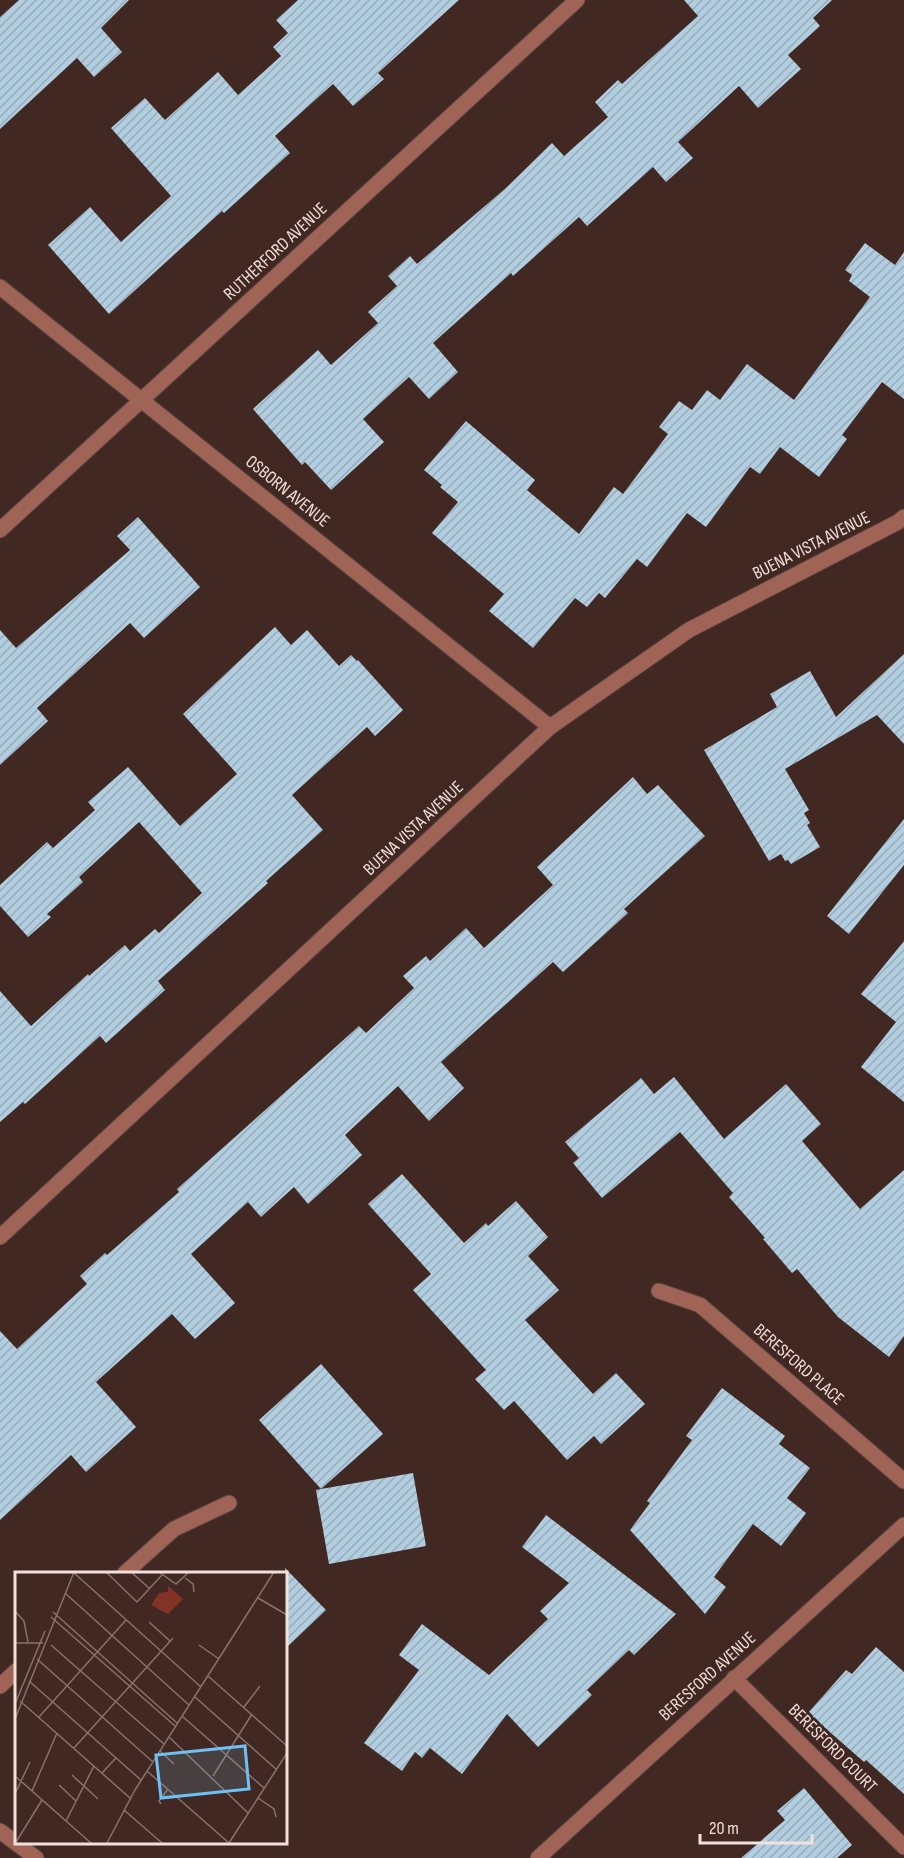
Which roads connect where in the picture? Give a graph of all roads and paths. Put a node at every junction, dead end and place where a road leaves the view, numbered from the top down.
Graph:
1 (577, 0) edge
2 (0, 287) edge
3 (142, 400) junction
4 (904, 517) edge
5 (0, 530) edge
6 (550, 727) junction
7 (0, 1237) edge
8 (659, 1291) dead end
9 (904, 1481) edge
10 (229, 1503) dead end
11 (904, 1525) edge
12 (126, 1572) edge
13 (15, 1672) edge
14 (734, 1678) junction
15 (0, 1686) edge
16 (0, 1830) edge
17 (15, 1842) edge
18 (17, 1843) edge
19 (904, 1847) edge
20 (36, 1858) edge
21 (538, 1858) edge

1 - 3 street, RUTHERFORD AVENUE
2 - 3 street, OSBORN AVENUE
3 - 5 street, RUTHERFORD AVENUE
3 - 6 street, OSBORN AVENUE
4 - 6 street, BUENA VISTA AVENUE
6 - 7 street, BUENA VISTA AVENUE
8 - 9 street, BERESFORD PLACE
10 - 12 street
11 - 14 street, BERESFORD AVENUE
13 - 15 street
14 - 19 street, BERESFORD COURT
14 - 21 street, BERESFORD AVENUE
16 - 17 street
18 - 20 street

